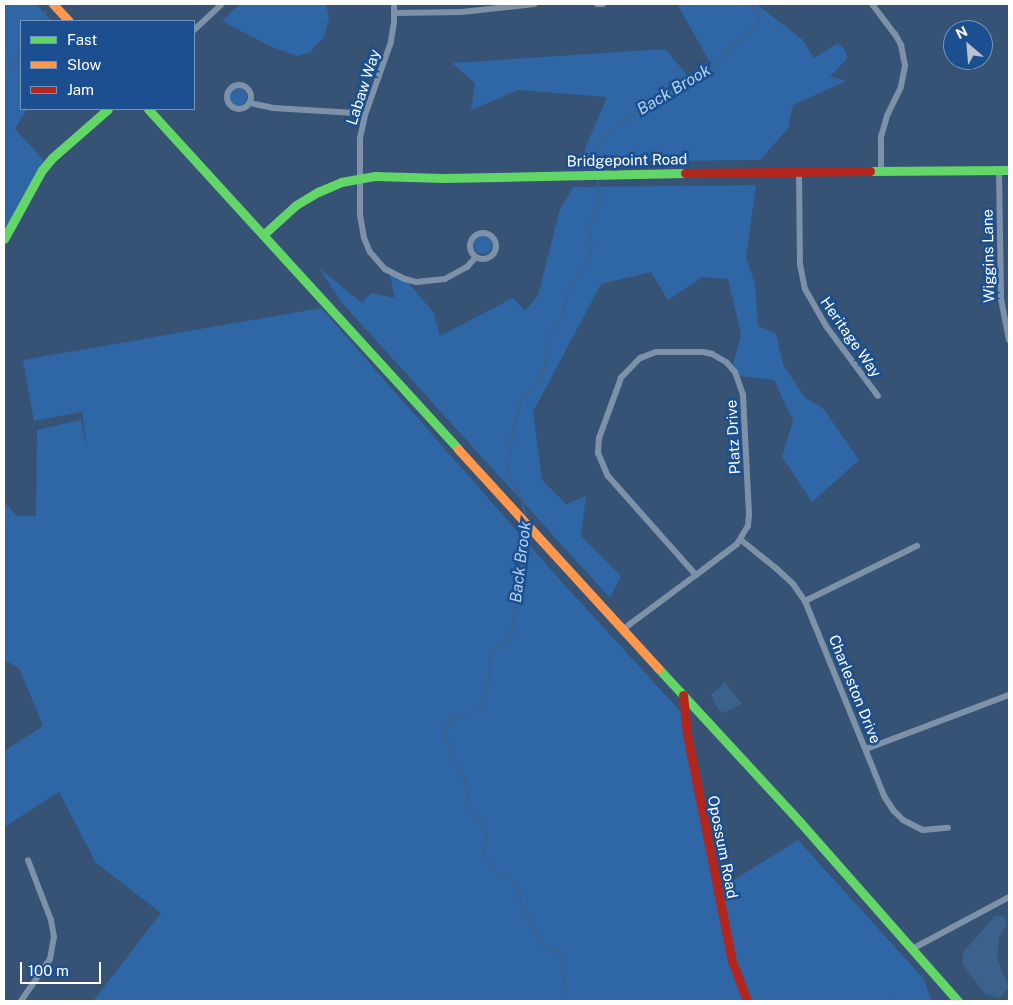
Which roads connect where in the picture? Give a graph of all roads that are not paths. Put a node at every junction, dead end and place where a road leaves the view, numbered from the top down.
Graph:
1 (53, 4) edge
2 (222, 4) edge
3 (394, 4) edge
4 (534, 4) edge
5 (597, 4) edge
6 (603, 4) edge
7 (872, 4) edge
8 (395, 13) junction
9 (68, 20) edge
10 (195, 29) edge
11 (250, 103) dead end
12 (107, 110) edge
13 (149, 110) edge
14 (365, 115) junction
15 (999, 170) junction
16 (1009, 170) edge
17 (881, 171) junction
18 (799, 172) junction
19 (360, 178) junction
20 (263, 235) junction
21 (4, 239) edge
22 (476, 258) junction
23 (1009, 340) edge
24 (878, 396) dead end
25 (741, 540) junction
26 (917, 546) dead end
27 (696, 575) junction
28 (805, 601) junction
29 (622, 630) junction
30 (683, 695) junction
31 (1009, 695) edge
32 (866, 749) junction
33 (948, 828) dead end
34 (28, 860) dead end
35 (1009, 896) edge
36 (912, 949) junction
37 (20, 1001) edge
38 (747, 1001) edge
39 (958, 1001) edge

1 - 9 main road
2 - 10 street
3 - 8 street, Labaw Way
4 - 8 street
5 - 6 street
7 - 17 street
8 - 14 street, Labaw Way
11 - 14 street
12 - 21 main road
13 - 20 main road
14 - 19 street, Labaw Way
15 - 16 main road, Bridgepoint Road
15 - 17 main road, Bridgepoint Road
15 - 23 street, Wiggins Lane
17 - 18 main road, Bridgepoint Road
18 - 19 main road, Bridgepoint Road
18 - 24 street, Heritage Way
19 - 20 main road, Bridgepoint Road
19 - 22 street, Labaw Way
20 - 29 main road
22 - 22 street
25 - 27 street
25 - 27 street, Platz Drive
25 - 28 street, Charleston Drive
26 - 28 street
27 - 29 street
28 - 32 street, Charleston Drive
29 - 30 main road
30 - 36 main road
30 - 38 main road, Opossum Road
31 - 32 street
32 - 33 street, Charleston Drive
34 - 37 street
35 - 36 street
36 - 39 main road

